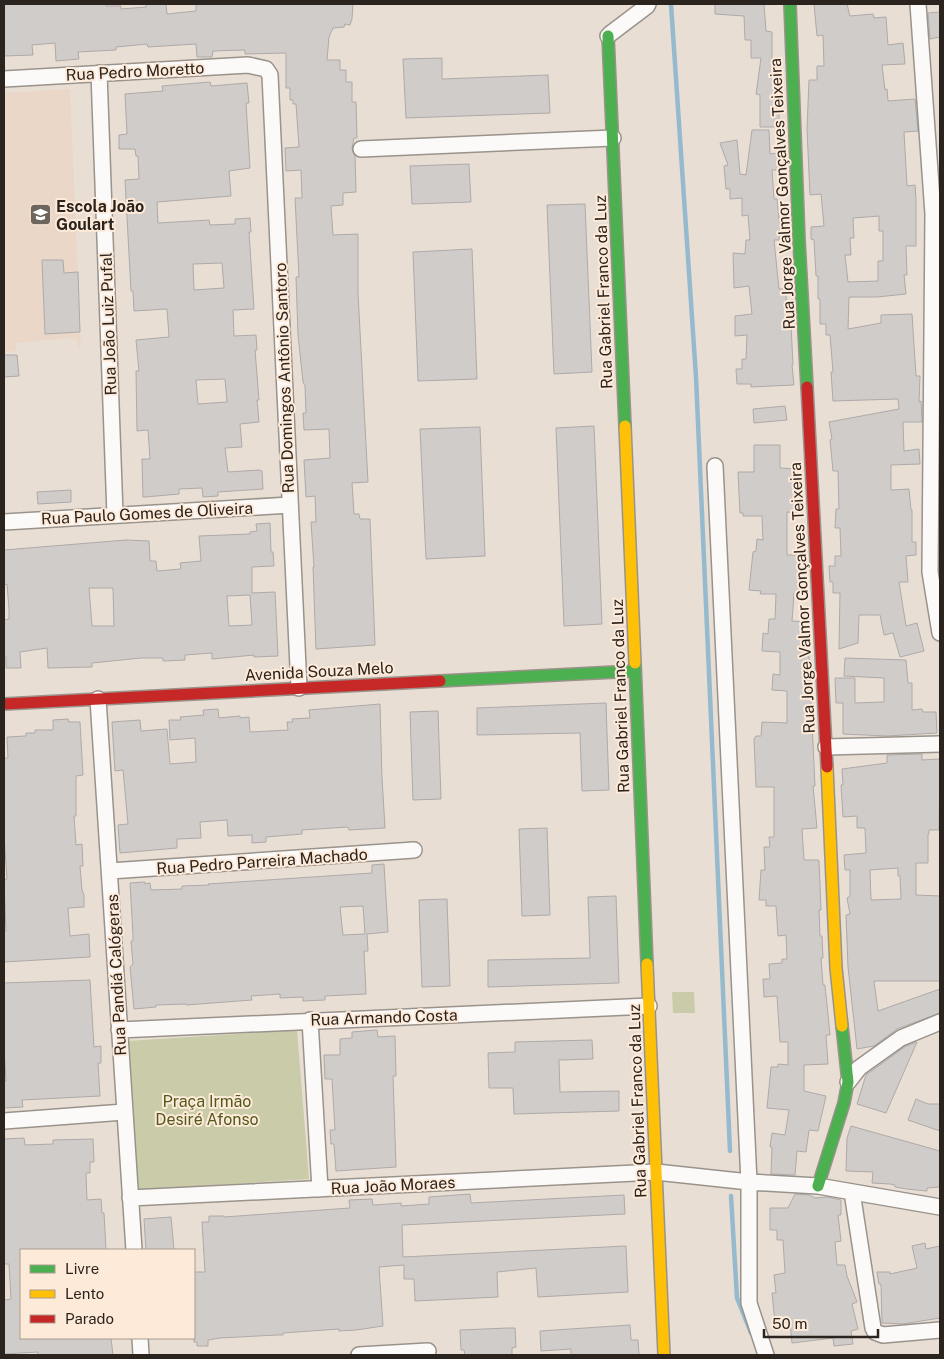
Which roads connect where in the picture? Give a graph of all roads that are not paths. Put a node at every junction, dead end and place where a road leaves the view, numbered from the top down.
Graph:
1 (648, 4) edge
2 (790, 4) edge
3 (918, 4) edge
4 (608, 36) joint
5 (266, 68) joint
6 (99, 73) junction
7 (4, 79) edge
8 (613, 138) junction
9 (361, 149) dead end
10 (716, 466) dead end
11 (290, 505) junction
12 (116, 515) junction
13 (4, 522) edge
14 (940, 633) edge
15 (635, 671) junction
16 (299, 688) junction
17 (98, 699) junction
18 (4, 704) edge
19 (940, 744) edge
20 (826, 747) junction
21 (414, 850) dead end
22 (110, 871) junction
23 (649, 1006) junction
24 (310, 1020) junction
25 (940, 1022) edge
26 (118, 1030) junction
27 (848, 1082) junction
28 (124, 1112) junction
29 (4, 1121) edge
30 (656, 1172) junction
31 (749, 1182) junction
32 (818, 1186) junction
33 (320, 1189) junction
34 (852, 1192) junction
35 (130, 1198) junction
36 (940, 1207) edge
37 (134, 1249) edge
38 (940, 1330) edge
39 (140, 1339) edge
40 (428, 1351) dead end
41 (141, 1355) edge
42 (359, 1355) edge
43 (664, 1355) edge
44 (766, 1355) edge

1 - 4 street
2 - 20 street, Rua Jorge Valmor Gonçalves Teixeira
3 - 14 street
4 - 8 street, Rua Gabriel Franco da Luz
5 - 6 street, Rua Pedro Moretto
5 - 11 street, Rua Domingos Antônio Santoro
6 - 7 street, Rua Pedro Moretto
6 - 12 street, Rua João Luiz Pufal
8 - 9 street
8 - 15 street, Rua Gabriel Franco da Luz
10 - 31 street
11 - 12 street, Rua Paulo Gomes de Oliveira
11 - 16 street, Rua Domingos Antônio Santoro
12 - 13 street, Rua Paulo Gomes de Oliveira
15 - 16 street, Avenida Souza Melo
15 - 23 street, Rua Gabriel Franco da Luz
16 - 17 street, Avenida Souza Melo
17 - 18 street, Avenida Souza Melo
17 - 22 street, Rua Pandiá Calógeras
19 - 20 street
20 - 27 street, Rua Jorge Valmor Gonçalves Teixeira
21 - 22 street, Rua Pedro Parreira Machado
22 - 26 street, Rua Pandiá Calógeras
23 - 24 street, Rua Armando Costa
23 - 30 street, Rua Gabriel Franco da Luz
24 - 26 street, Rua Armando Costa
24 - 33 street
25 - 27 street
26 - 28 street, Rua Pandiá Calógeras
27 - 32 street, Rua Jorge Valmor Gonçalves Teixeira
28 - 29 street
28 - 35 street, Rua Pandiá Calógeras
30 - 31 street, Rua João Moraes
30 - 33 street, Rua João Moraes
30 - 43 street, Rua Gabriel Franco da Luz
31 - 32 street, Rua João Moraes
31 - 44 street
32 - 34 street, Rua João Moraes
33 - 35 street, Rua João Moraes
34 - 36 street, Rua João Moraes
34 - 38 street
35 - 37 street, Rua Pandiá Calógeras
39 - 41 street
40 - 42 street

